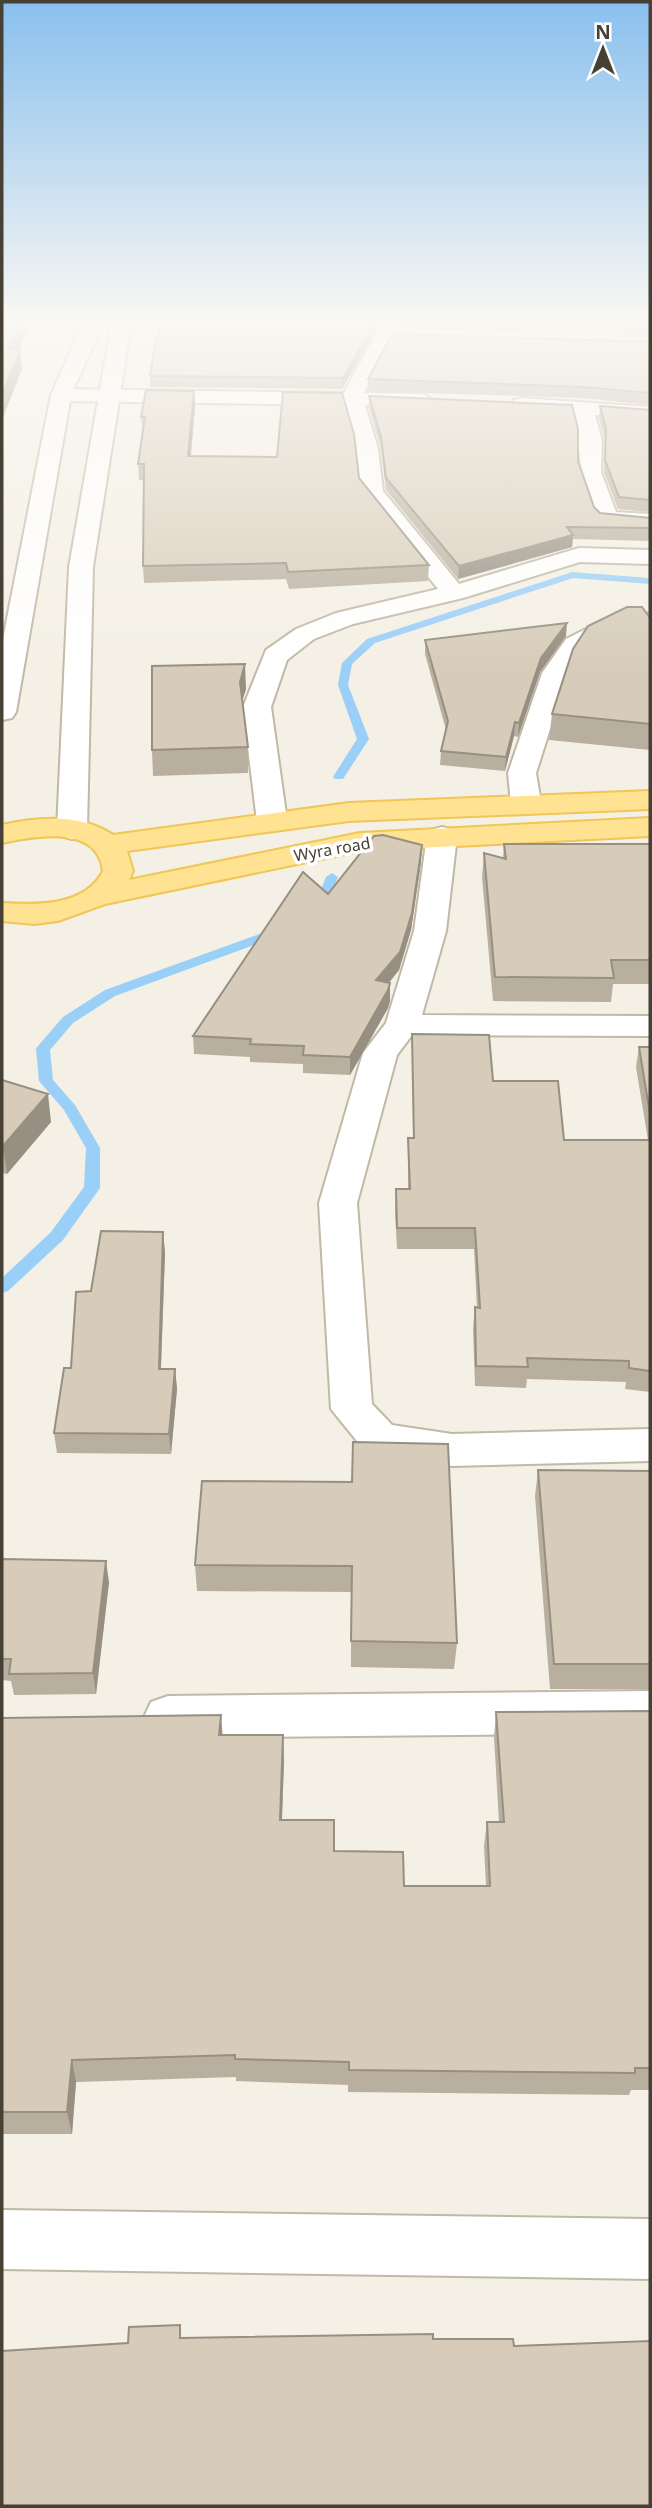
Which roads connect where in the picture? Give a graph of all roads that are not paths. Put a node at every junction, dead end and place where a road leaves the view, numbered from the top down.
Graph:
1 (53, 436) edge
2 (101, 436) edge
3 (363, 436) edge
4 (590, 436) edge
5 (650, 521) edge
6 (650, 557) edge
7 (454, 593) junction
8 (650, 621) edge
9 (2, 712) edge
10 (650, 800) edge
11 (526, 803) junction
12 (272, 821) junction
13 (650, 827) edge
14 (72, 830) junction
15 (2, 834) edge
16 (442, 836) junction
17 (106, 845) junction
18 (101, 895) junction
19 (2, 912) edge
20 (44, 915) junction
21 (2, 941) edge
22 (402, 1025) junction
23 (650, 1026) edge
24 (650, 1445) edge
25 (650, 1712) edge
26 (126, 1717) edge
27 (2, 2239) edge
28 (650, 2249) edge

1 - 9 street
2 - 14 street
3 - 7 street
4 - 5 street
6 - 7 street
7 - 12 street
8 - 11 street
10 - 11 main road, Wyra road
11 - 12 main road, Wyra road
12 - 17 main road, Wyra road
13 - 16 main road, Wyra road
14 - 15 main road
14 - 17 main road
16 - 18 main road, Wyra road
16 - 22 street
17 - 18 main road
18 - 20 main road, Wyra road
19 - 20 main road, Wyra road
20 - 21 main road, Wyra road
22 - 23 street
22 - 24 street
25 - 26 street
27 - 28 street

